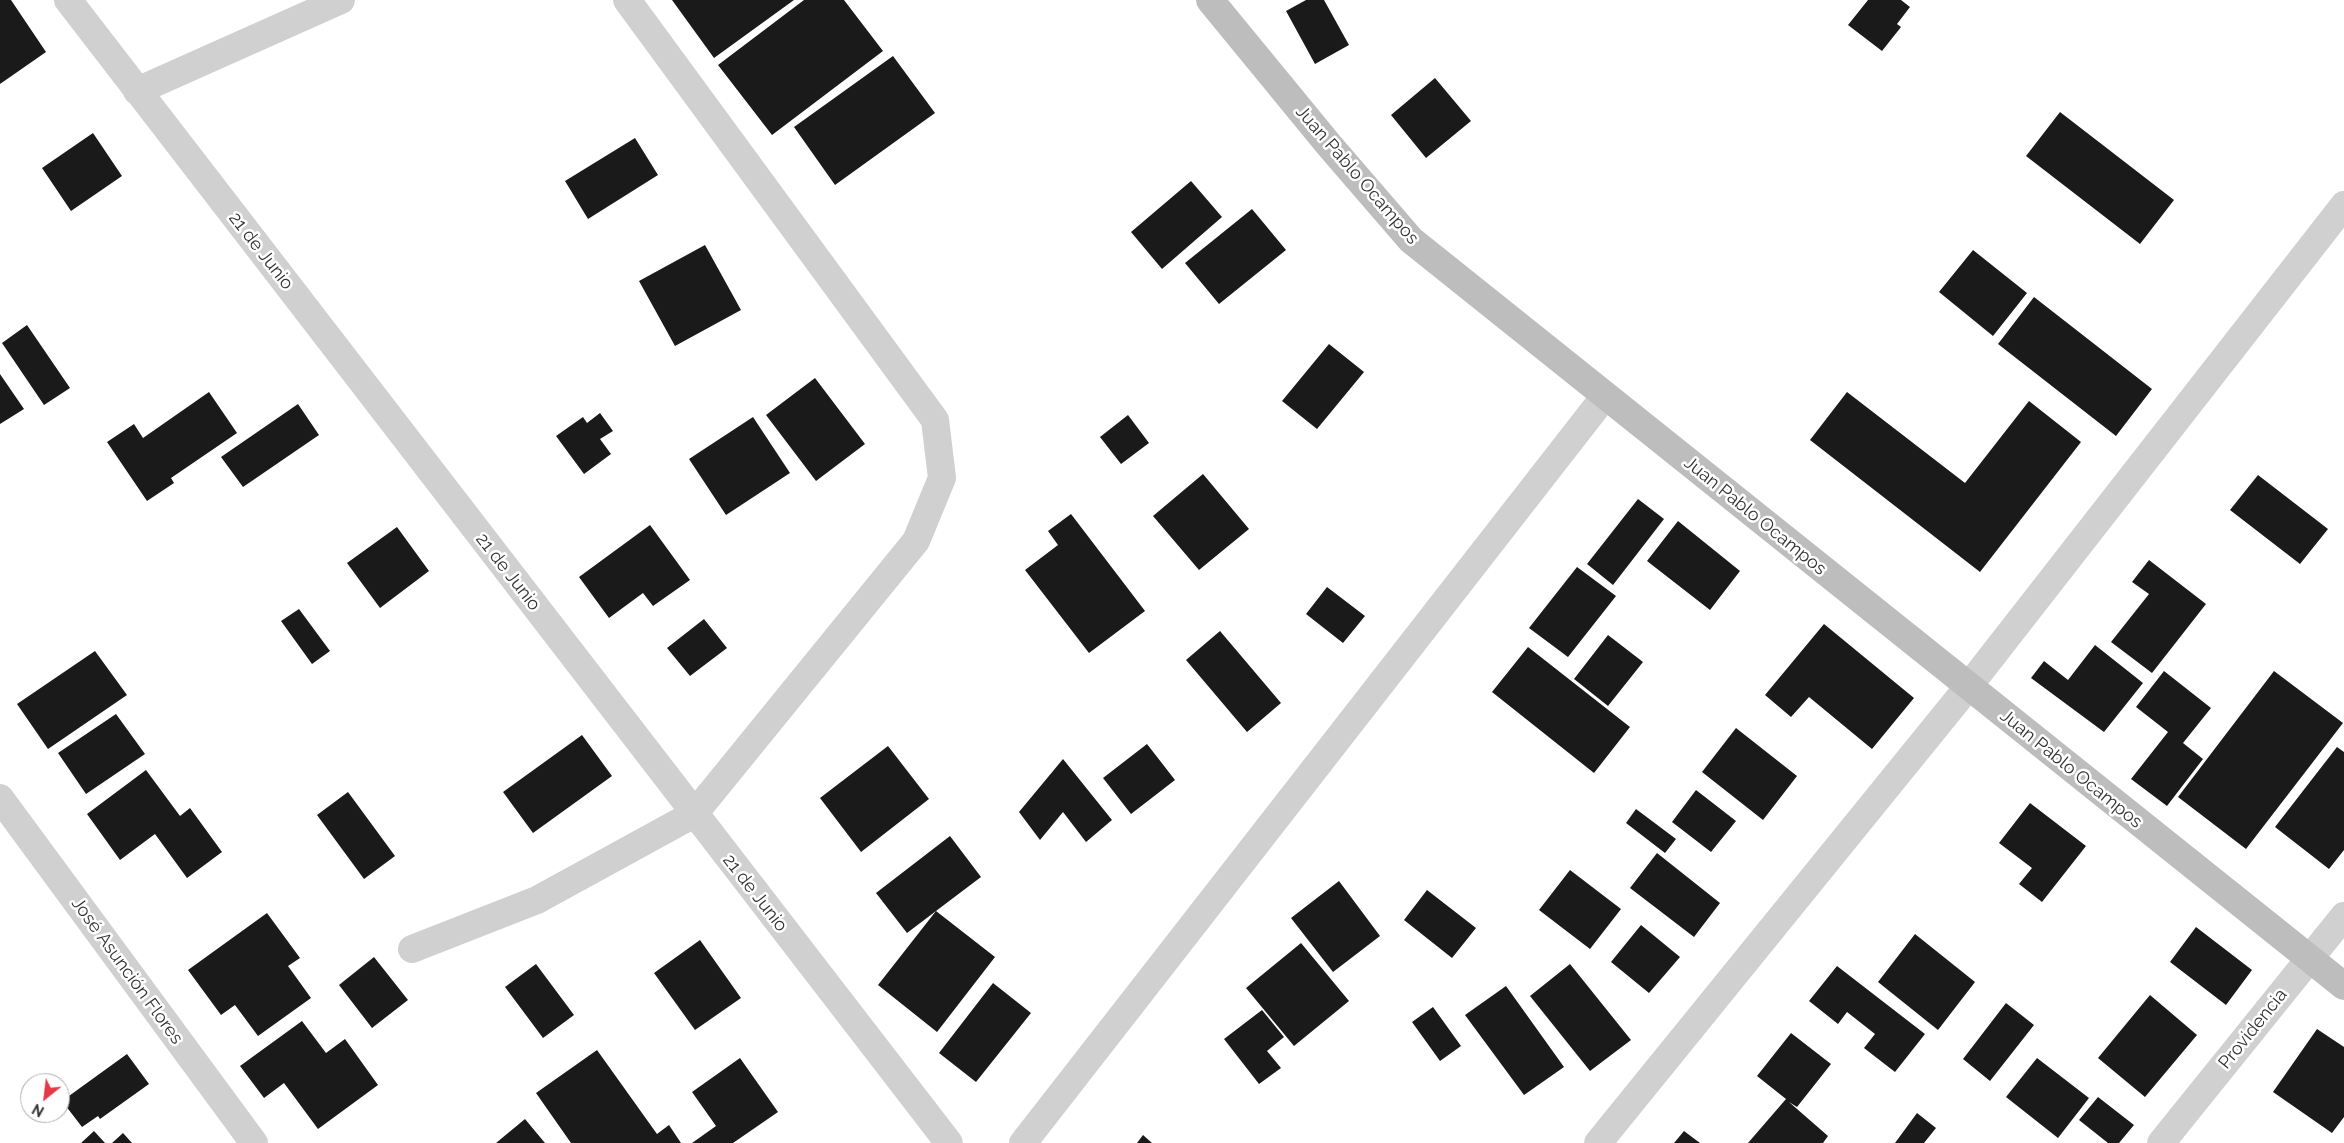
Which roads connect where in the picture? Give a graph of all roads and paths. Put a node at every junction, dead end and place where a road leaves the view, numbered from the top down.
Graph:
1 (68, 0) edge
2 (341, 0) edge
3 (627, 0) edge
4 (1210, 0) edge
5 (137, 91) junction
6 (2344, 205) edge
7 (1605, 396) junction
8 (1968, 687) junction
9 (0, 798) edge
10 (694, 814) junction
11 (2344, 916) edge
12 (412, 950) dead end
13 (2309, 959) junction
14 (2344, 986) edge
15 (254, 1143) edge
16 (949, 1143) edge
17 (1023, 1143) edge
18 (1598, 1143) edge
19 (2161, 1143) edge

1 - 5 street, 21 de Junio
2 - 5 street
3 - 10 street
4 - 7 street, Juan Pablo Ocampos
5 - 10 street, 21 de Junio
6 - 8 street
7 - 8 street, Juan Pablo Ocampos
7 - 17 street
8 - 13 street, Juan Pablo Ocampos
8 - 18 street
9 - 15 street, José Asunción Flores
10 - 12 street
10 - 16 street, 21 de Junio
11 - 13 street, Providencia
13 - 14 street, Juan Pablo Ocampos
13 - 19 street, Providencia

